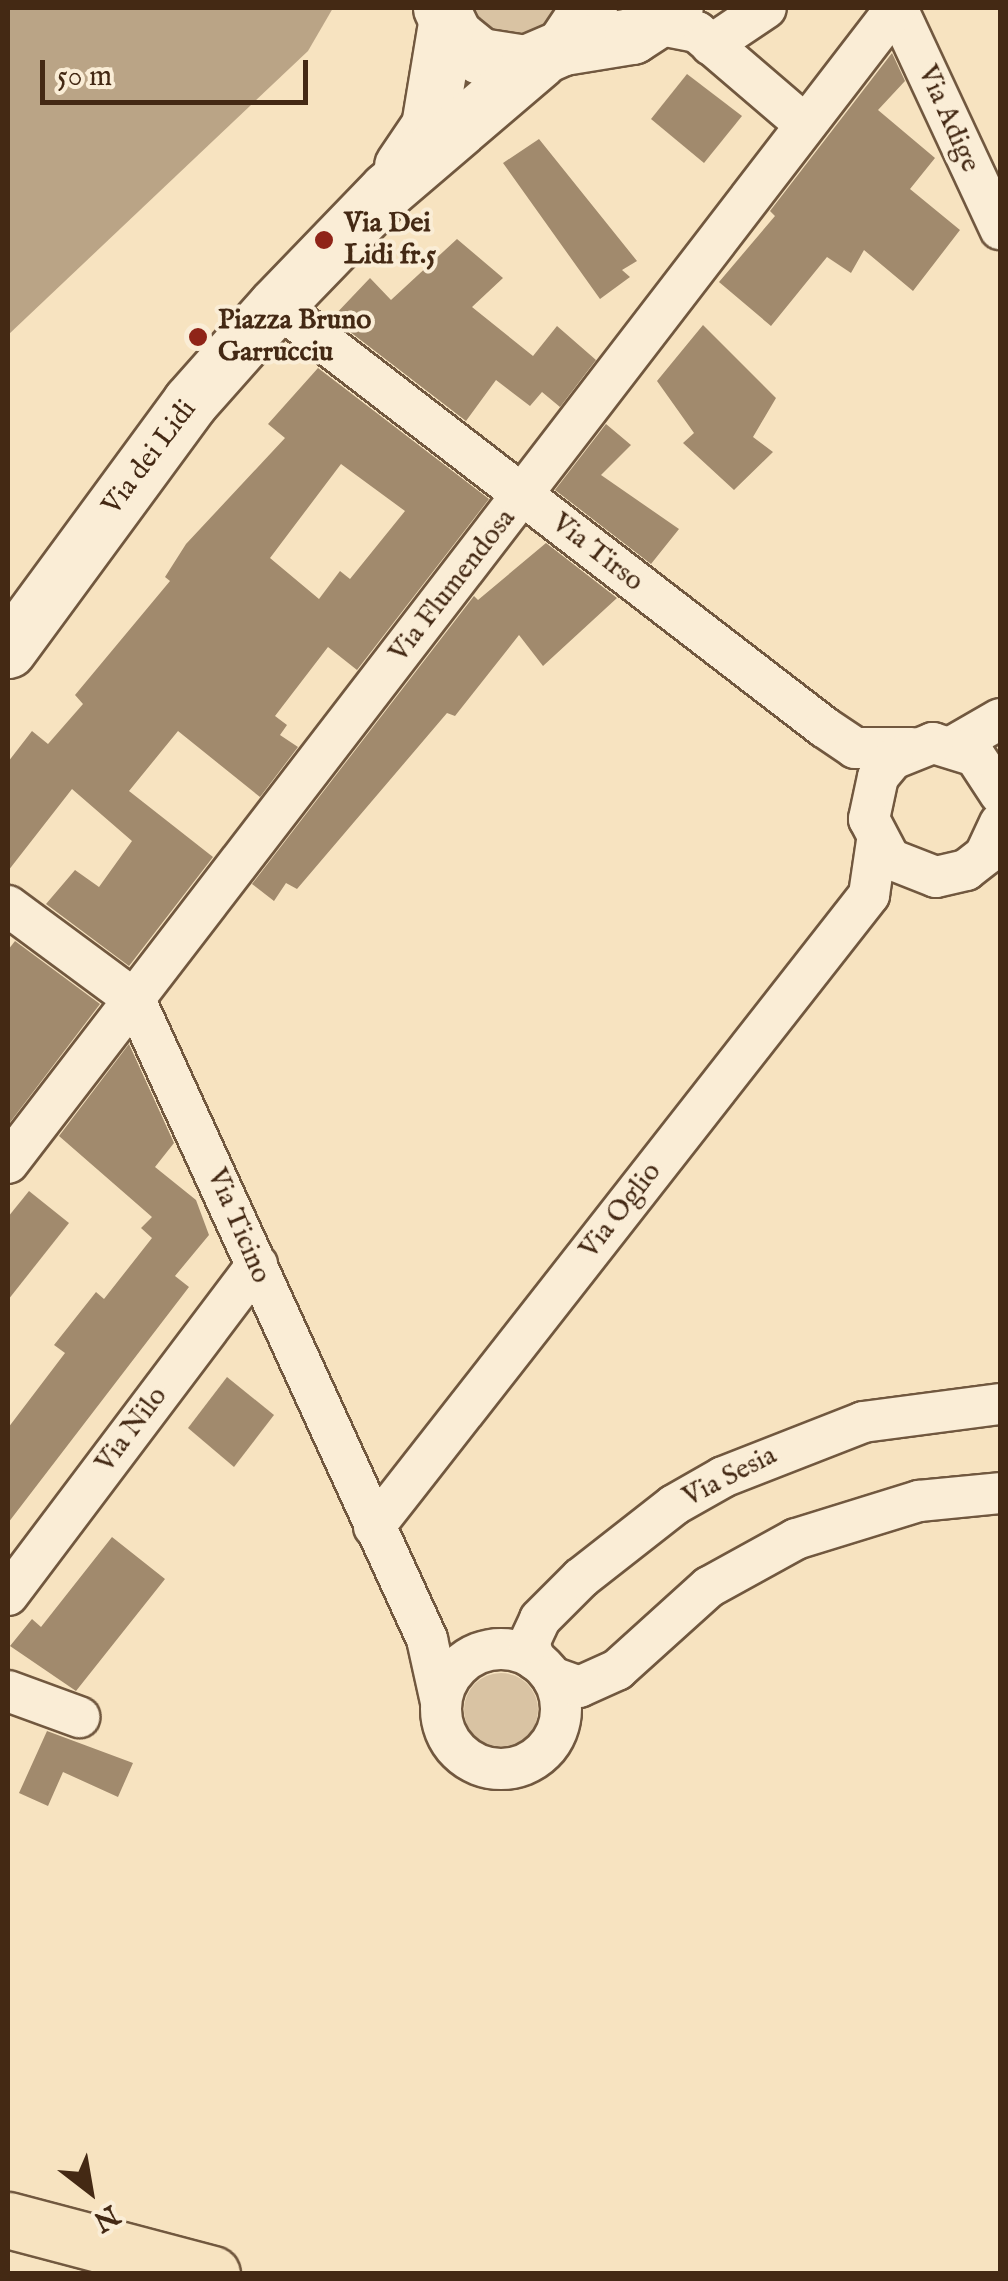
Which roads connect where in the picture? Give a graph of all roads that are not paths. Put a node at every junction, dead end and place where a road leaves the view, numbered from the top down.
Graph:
1 (766, 8) edge
2 (897, 8) edge
3 (443, 15) edge
4 (679, 25) edge
5 (564, 38) edge
6 (803, 123) junction
7 (387, 190) junction
8 (1000, 229) edge
9 (276, 305) junction
10 (523, 496) junction
11 (8, 650) edge
12 (1000, 719) edge
13 (824, 727) junction
14 (954, 746) junction
15 (912, 748) junction
16 (998, 771) edge
17 (870, 796) junction
18 (876, 841) junction
19 (993, 850) edge
20 (911, 872) junction
21 (868, 895) junction
22 (8, 906) edge
23 (135, 1000) junction
24 (8, 1163) edge
25 (257, 1264) junction
26 (1000, 1404) edge
27 (1000, 1493) edge
28 (374, 1528) junction
29 (8, 1595) edge
30 (408, 1596) junction
31 (491, 1650) junction
32 (544, 1668) junction
33 (8, 1691) edge
34 (441, 1702) junction
35 (79, 1717) dead end
36 (8, 2220) edge
37 (212, 2274) edge

1 - 4 street
2 - 6 street, Via Flumendosa
2 - 8 street, Via Adige
3 - 5 main road
3 - 7 main road, Via dei Lidi
4 - 5 main road
4 - 6 street
5 - 7 main road, Via dei Lidi
6 - 10 street, Via Flumendosa
7 - 9 main road, Via dei Lidi
9 - 10 street, Via Tirso
9 - 11 main road, Via dei Lidi
10 - 13 street, Via Tirso
10 - 23 street, Via Flumendosa
12 - 14 street
13 - 15 street
13 - 17 street
14 - 15 street
14 - 16 street
15 - 17 street
17 - 18 street
18 - 20 street
18 - 21 street
19 - 20 street
20 - 21 street
21 - 28 street, Via Oglio
22 - 23 street, Via Ticino
23 - 24 street, Via Flumendosa
23 - 25 street, Via Ticino
25 - 28 street, Via Ticino
25 - 29 street, Via Nilo
26 - 32 street, Via Sesia
27 - 32 street
28 - 30 street, Via Ticino
30 - 31 street
30 - 34 street, Via Ticino
31 - 32 street
31 - 34 street
32 - 34 street
33 - 35 street
36 - 37 main road

